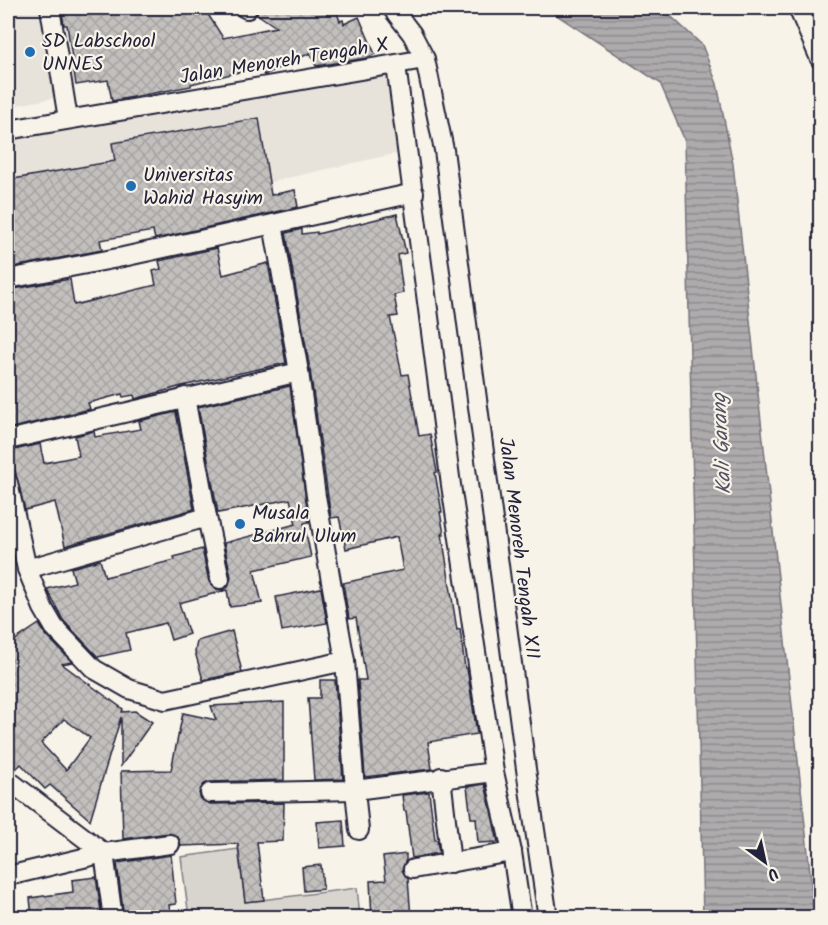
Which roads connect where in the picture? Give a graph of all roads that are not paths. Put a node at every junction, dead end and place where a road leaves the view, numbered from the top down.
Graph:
1 (50, 8) edge
2 (392, 8) edge
3 (798, 8) edge
4 (425, 59) junction
5 (820, 59) edge
6 (396, 65) junction
7 (68, 119) junction
8 (8, 130) edge
9 (414, 193) junction
10 (273, 224) junction
11 (8, 279) edge
12 (300, 372) junction
13 (185, 397) junction
14 (8, 440) edge
15 (8, 483) edge
16 (207, 518) junction
17 (27, 569) junction
18 (220, 579) dead end
19 (345, 661) junction
20 (494, 772) junction
21 (441, 777) junction
22 (8, 780) edge
23 (355, 790) junction
24 (210, 793) dead end
25 (359, 830) dead end
26 (170, 843) dead end
27 (512, 852) junction
28 (104, 853) junction
29 (451, 863) junction
30 (413, 869) dead end
31 (8, 876) edge
32 (113, 918) edge
33 (522, 918) edge
34 (548, 918) edge

1 - 7 street
2 - 4 street, Jalan Menoreh Tengah XII
3 - 5 street
4 - 6 street, Jalan Menoreh Tengah X
4 - 34 street, Jalan Menoreh Tengah XII
6 - 7 street, Jalan Menoreh Tengah X
6 - 9 street
7 - 8 street, Jalan Menoreh Tengah X
9 - 10 street
9 - 20 street
10 - 11 street
10 - 12 street
12 - 13 street
12 - 19 street
13 - 14 street
13 - 16 street
15 - 17 street
16 - 17 street
16 - 18 street
17 - 19 street
19 - 23 street
20 - 21 street
20 - 27 street
21 - 23 street
21 - 29 street
22 - 28 street
23 - 24 street
23 - 25 street
26 - 28 street
27 - 29 street
27 - 33 street
28 - 31 street
28 - 32 street
29 - 30 street

